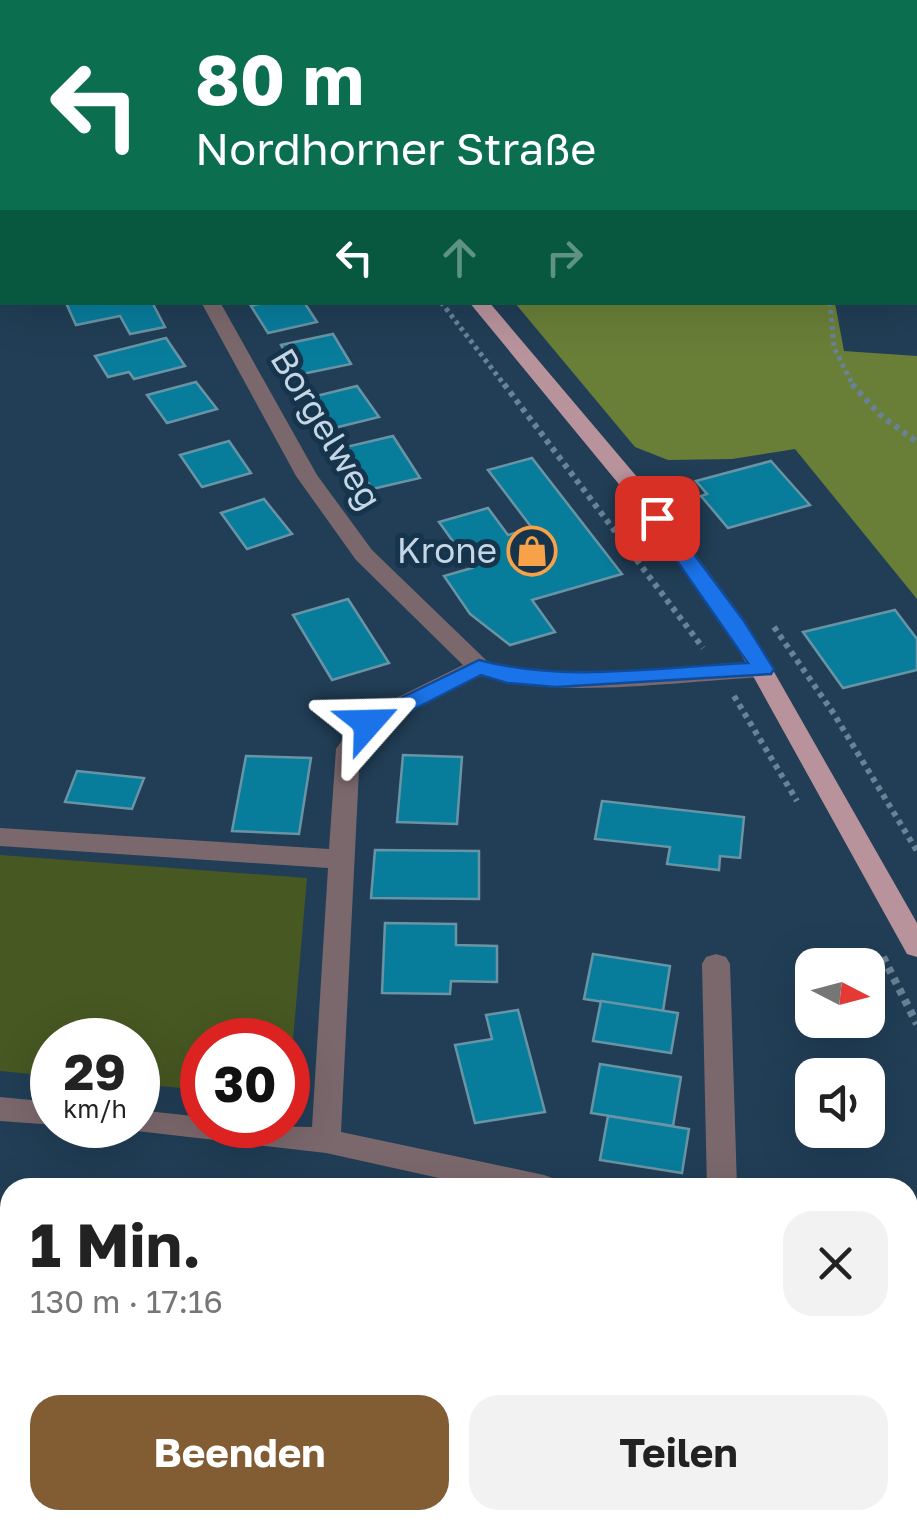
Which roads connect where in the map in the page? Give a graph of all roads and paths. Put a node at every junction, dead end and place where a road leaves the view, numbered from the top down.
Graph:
1 (212, 305) edge
2 (481, 305) edge
3 (830, 305) edge
4 (917, 442) edge
5 (479, 667) junction
6 (763, 669) junction
7 (0, 837) edge
8 (340, 859) junction
9 (917, 947) edge
10 (716, 964) dead end
11 (0, 1109) edge
12 (30, 1112) edge
13 (160, 1124) edge
14 (326, 1141) junction
15 (498, 1178) edge
16 (722, 1178) edge

1 - 5 street, Borgelweg
2 - 6 main road
3 - 4 path
5 - 6 street
5 - 8 street
6 - 9 main road
7 - 8 street
8 - 14 street
10 - 16 street
11 - 12 street
13 - 14 street
14 - 15 street

